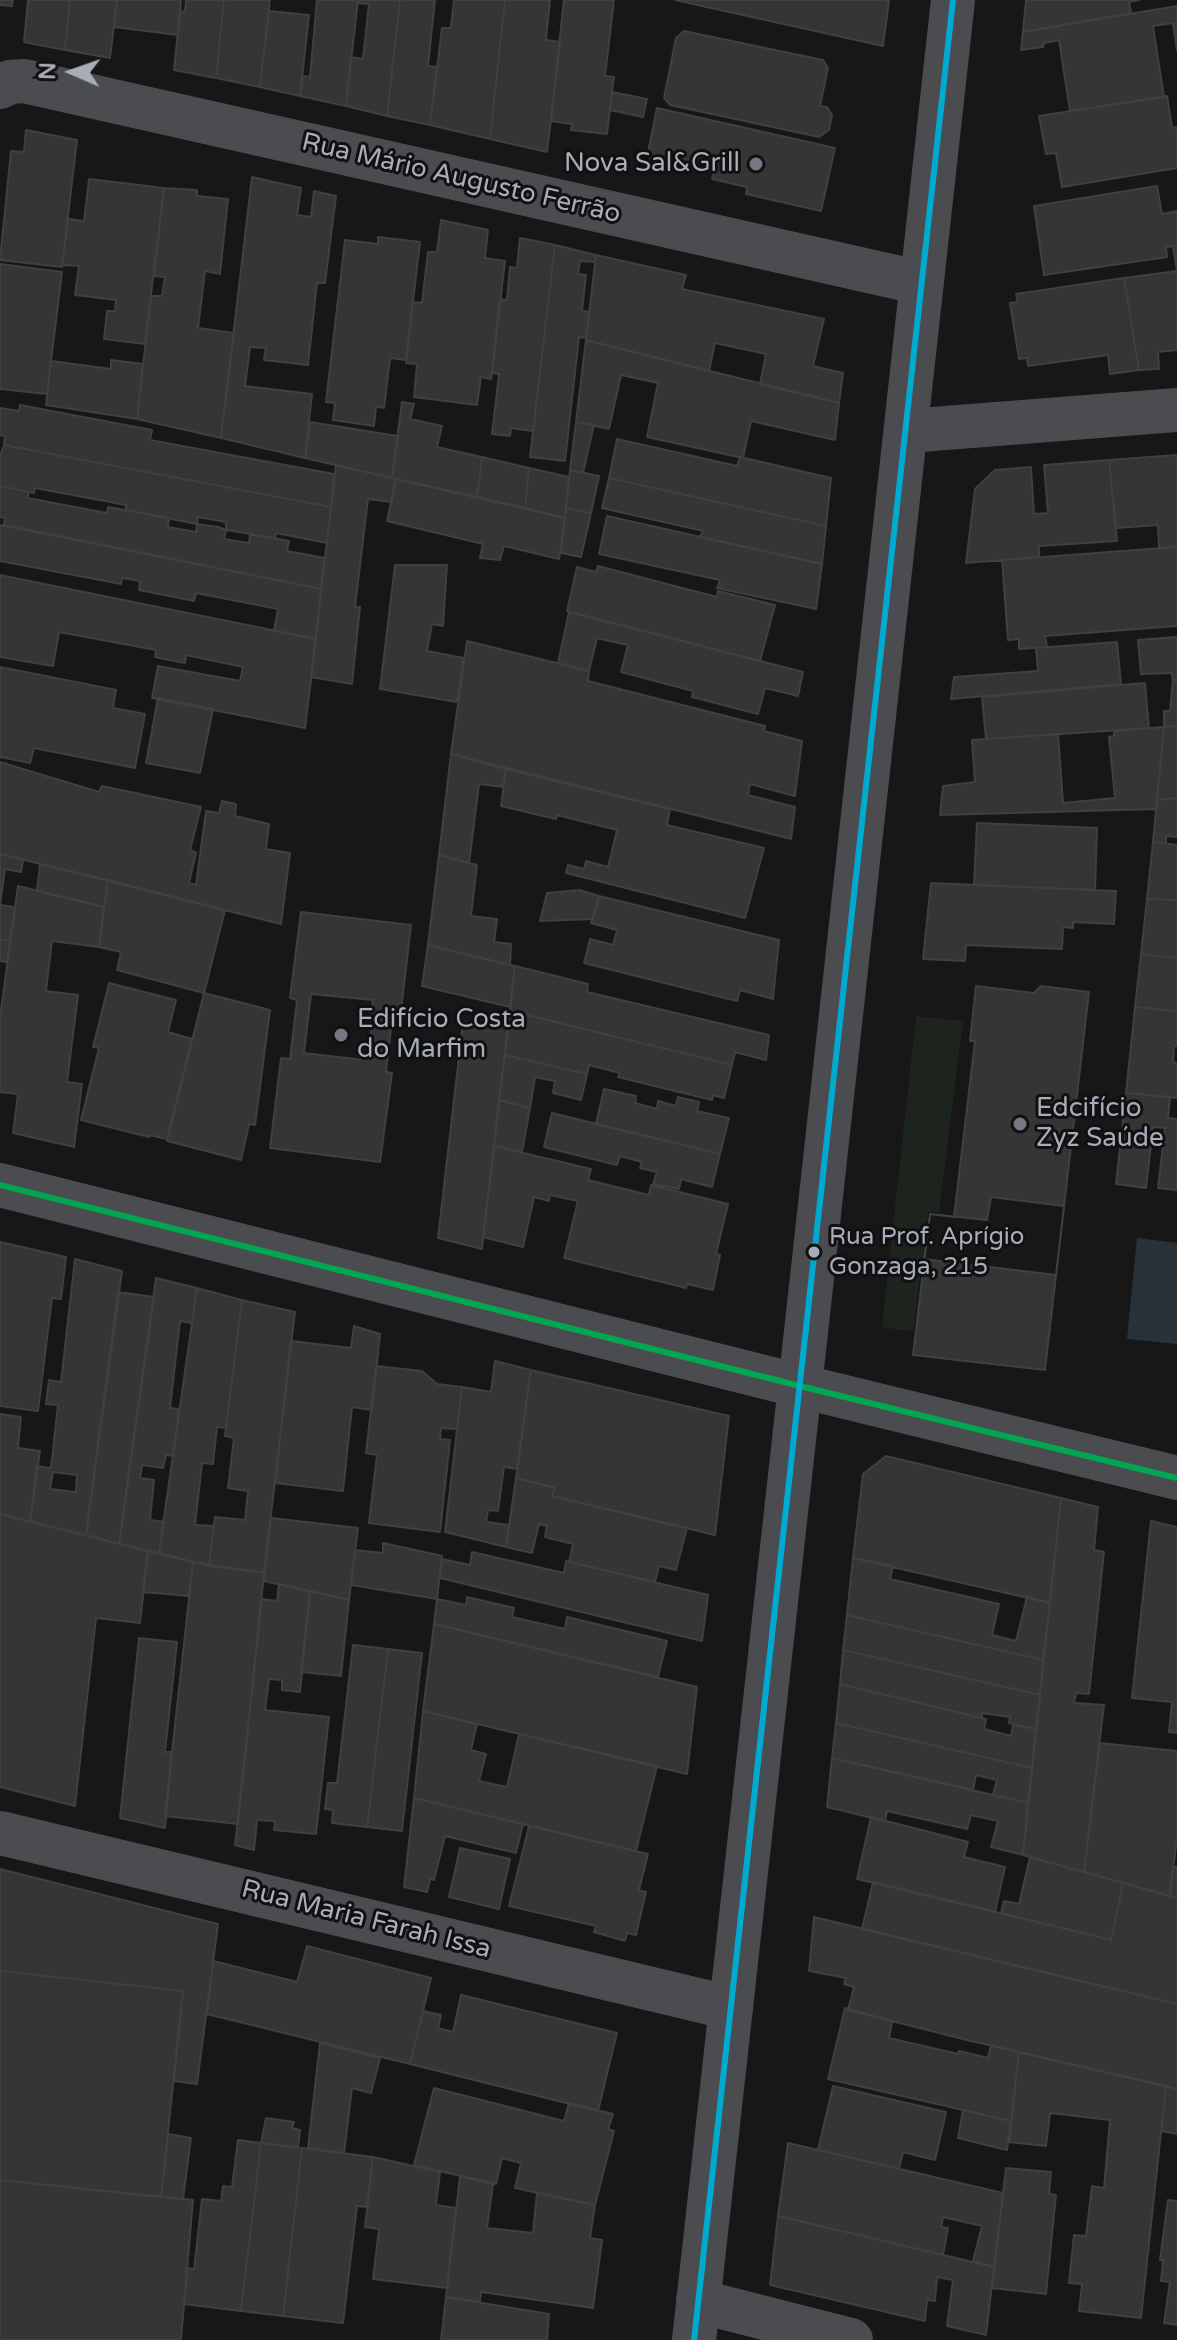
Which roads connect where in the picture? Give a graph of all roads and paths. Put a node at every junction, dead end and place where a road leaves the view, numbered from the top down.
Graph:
1 (953, 0) edge
2 (0, 87) edge
3 (922, 283) junction
4 (1177, 410) edge
5 (907, 431) junction
6 (0, 1185) edge
7 (800, 1386) junction
8 (1177, 1478) edge
9 (0, 1833) edge
10 (731, 2008) junction
11 (696, 2320) edge
12 (851, 2340) edge

1 - 3 street
2 - 3 street, Rua Mário Augusto Ferrão
3 - 5 street
4 - 5 street
5 - 7 street
6 - 7 street
7 - 8 street
7 - 10 street
9 - 10 street, Rua Maria Farah Issa
10 - 11 street
11 - 12 street

